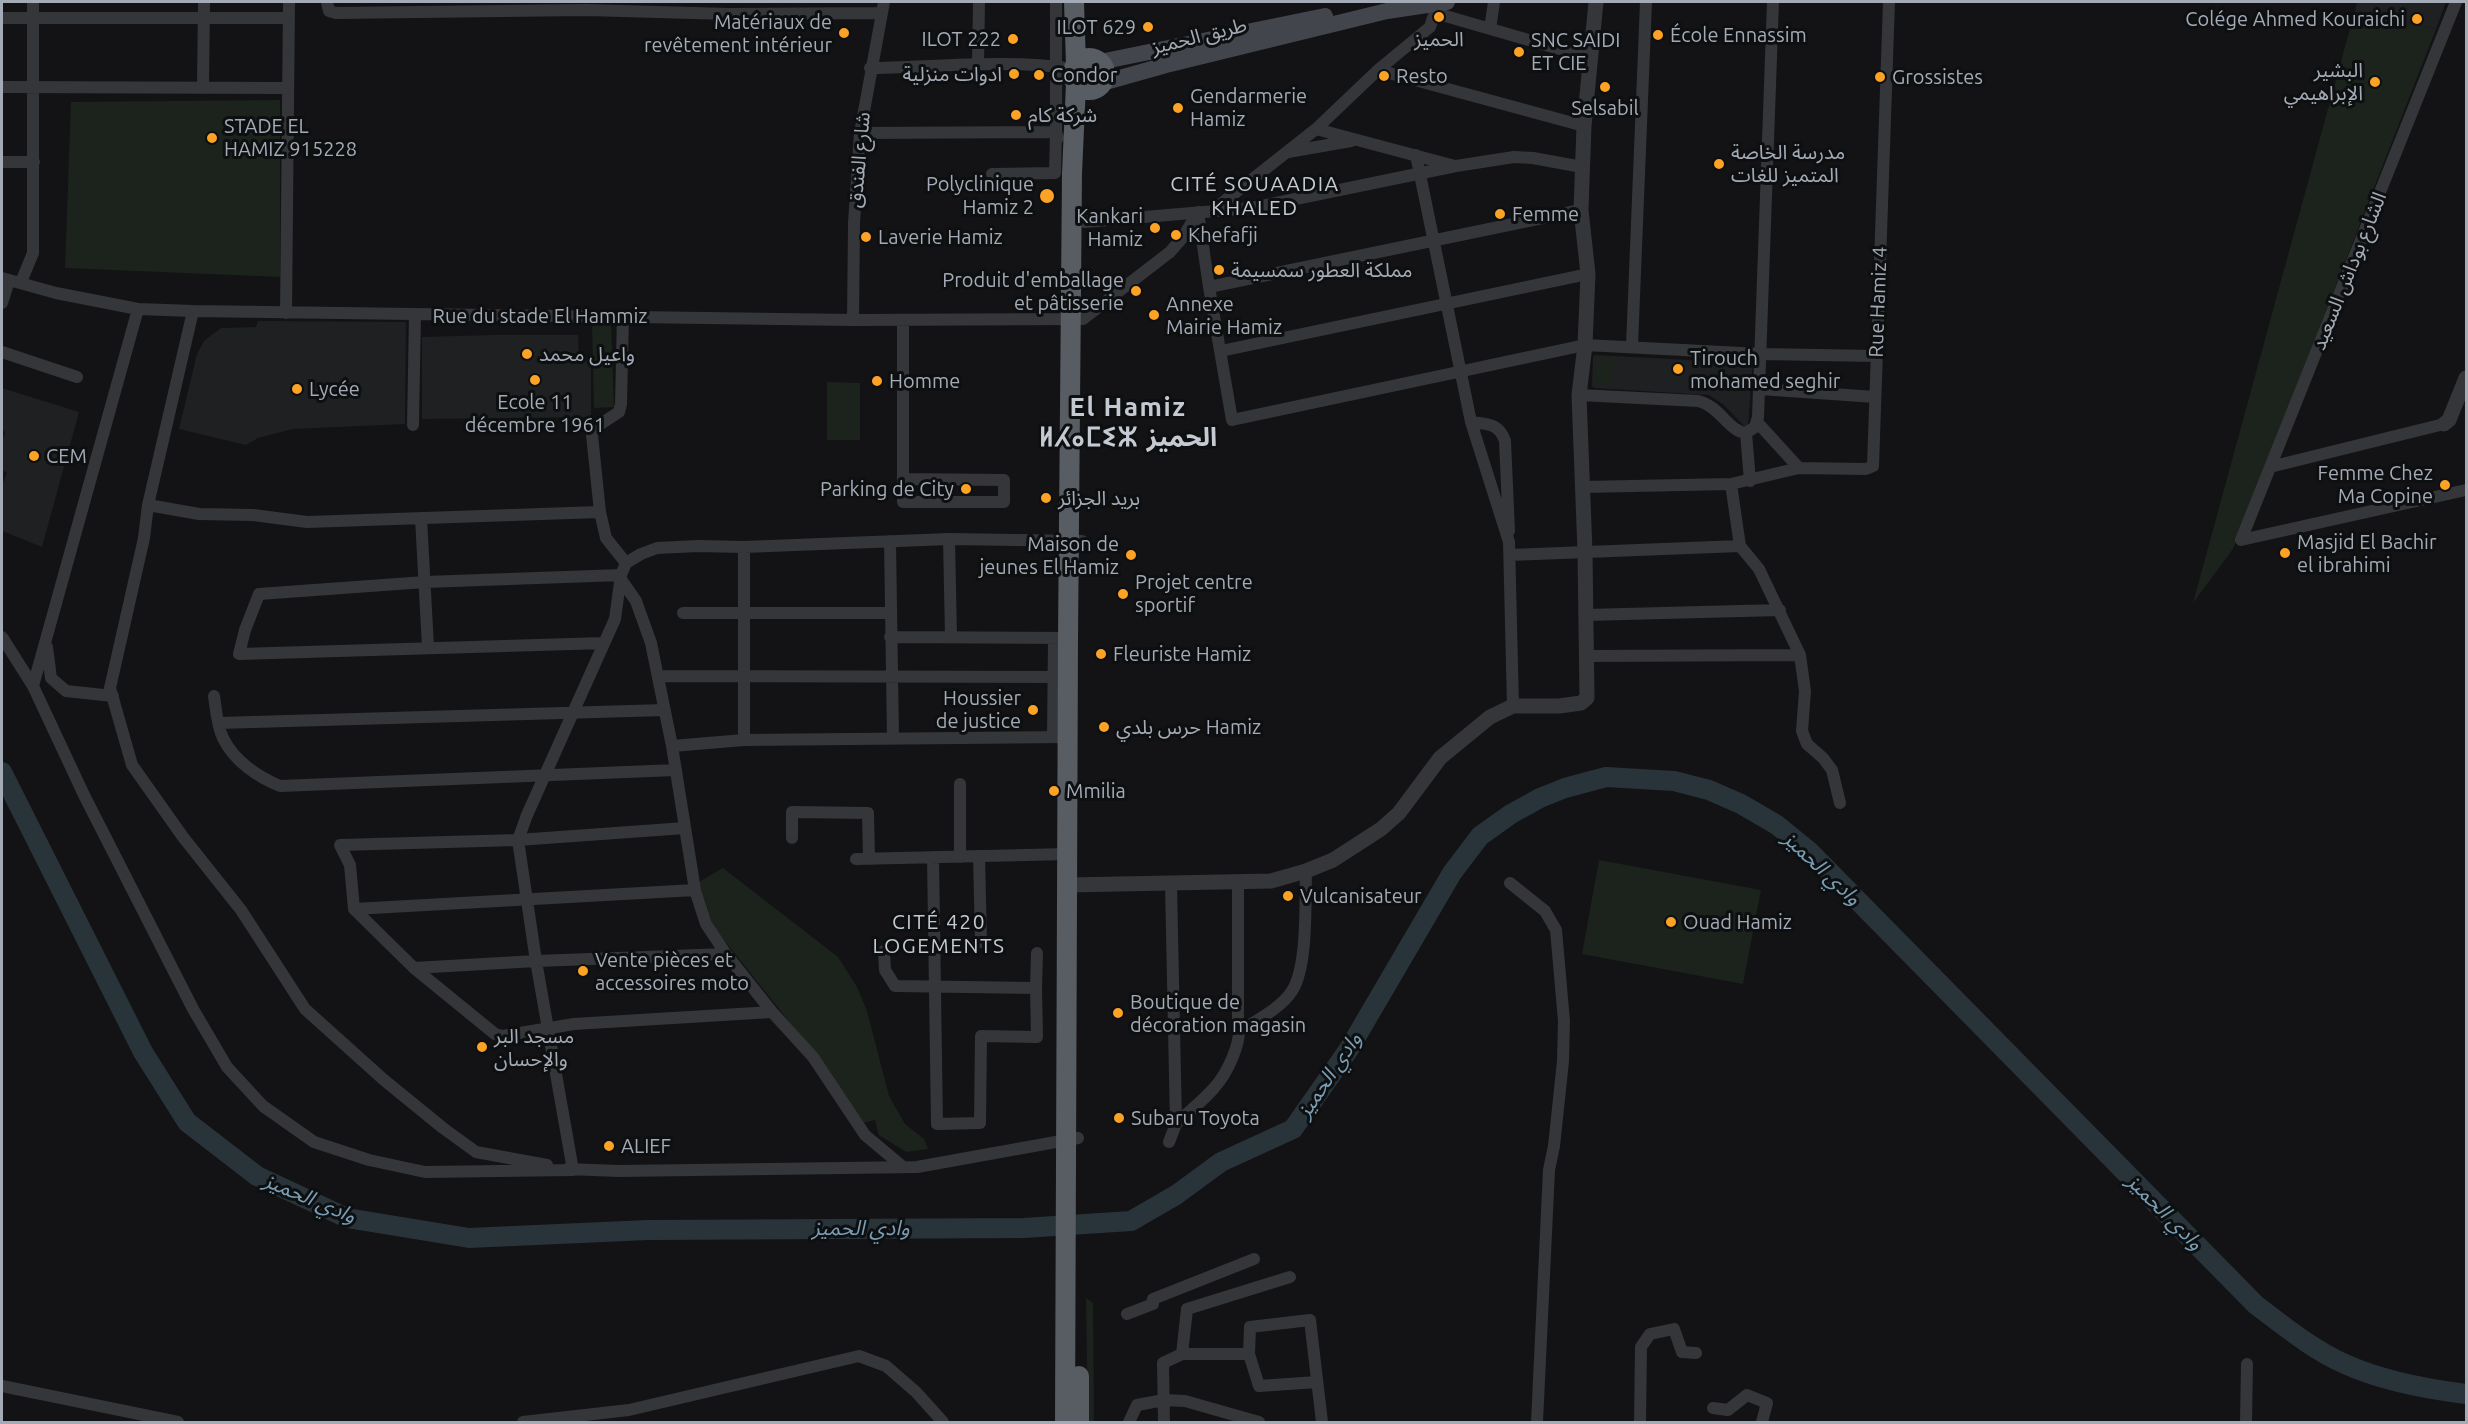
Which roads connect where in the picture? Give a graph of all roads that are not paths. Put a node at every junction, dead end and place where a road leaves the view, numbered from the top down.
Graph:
1 (33, 2) edge
2 (204, 2) edge
3 (289, 2) edge
4 (327, 2) edge
5 (979, 2) edge
6 (1056, 2) edge
7 (1074, 2) edge
8 (1081, 2) edge
9 (1402, 2) edge
10 (1494, 2) edge
11 (1596, 2) edge
12 (1646, 2) edge
13 (1773, 2) edge
14 (1889, 2) edge
15 (2456, 2) edge
16 (586, 6) edge
17 (1440, 6) edge
18 (391, 7) edge
19 (883, 7) edge
20 (729, 8) edge
21 (2, 18) edge
22 (32, 18) junction
23 (204, 18) junction
24 (288, 18) junction
25 (1490, 29) junction
26 (1591, 58) junction
27 (978, 66) junction
28 (870, 68) junction
29 (1378, 70) junction
30 (1088, 75) junction
31 (2, 87) edge
32 (33, 87) junction
33 (203, 88) junction
34 (287, 88) junction
35 (1584, 126) junction
36 (1316, 129) junction
37 (1056, 132) junction
38 (860, 133) junction
39 (1356, 140) junction
40 (1287, 152) junction
41 (1416, 155) junction
42 (2, 162) edge
43 (34, 162) junction
44 (1456, 166) junction
45 (1582, 167) junction
46 (1072, 173) junction
47 (992, 174) dead end
48 (1420, 175) junction
49 (1581, 210) junction
50 (1212, 211) junction
51 (1198, 212) junction
52 (1084, 222) junction
53 (1434, 242) junction
54 (1588, 274) junction
55 (10, 280) edge
56 (1209, 287) junction
57 (2, 303) edge
58 (1447, 304) junction
59 (138, 309) junction
60 (193, 311) junction
61 (286, 313) junction
62 (414, 315) junction
63 (623, 316) junction
64 (1077, 319) junction
65 (903, 320) junction
66 (853, 321) junction
67 (1585, 345) junction
68 (1632, 346) junction
69 (1221, 351) junction
70 (2, 352) edge
71 (1761, 354) junction
72 (1876, 356) junction
73 (1461, 371) junction
74 (77, 376) dead end
75 (2466, 378) edge
76 (1760, 389) junction
77 (1579, 394) junction
78 (1875, 397) junction
79 (1471, 422) junction
80 (1757, 422) junction
81 (2444, 424) joint
82 (413, 425) dead end
83 (1746, 433) junction
84 (2270, 467) junction
85 (1799, 468) junction
86 (903, 479) junction
87 (1750, 481) junction
88 (1731, 484) junction
89 (1583, 487) junction
90 (2466, 490) edge
91 (148, 505) junction
92 (600, 512) junction
93 (421, 518) junction
94 (949, 539) junction
95 (890, 541) junction
96 (1076, 541) junction
97 (1740, 546) junction
98 (744, 547) junction
99 (1510, 548) junction
100 (1585, 552) junction
101 (622, 572) junction
102 (425, 582) junction
103 (1780, 610) junction
104 (743, 612) junction
105 (683, 613) dead end
106 (890, 613) junction
107 (1586, 615) junction
108 (2, 637) edge
109 (890, 637) junction
110 (951, 637) junction
111 (1061, 638) junction
112 (46, 643) junction
113 (604, 643) junction
114 (428, 647) junction
115 (1800, 655) junction
116 (1587, 656) junction
117 (744, 675) junction
118 (658, 676) junction
119 (892, 676) junction
120 (1060, 677) junction
121 (33, 686) junction
122 (113, 696) junction
123 (214, 696) dead end
124 (1513, 706) junction
125 (665, 710) junction
126 (575, 711) junction
127 (219, 723) junction
128 (1060, 737) junction
129 (893, 739) junction
130 (744, 740) junction
131 (672, 746) junction
132 (676, 770) junction
133 (547, 774) junction
134 (960, 784) dead end
135 (1840, 803) dead end
136 (685, 828) junction
137 (792, 838) dead end
138 (518, 840) junction
139 (1068, 854) junction
140 (979, 856) junction
141 (933, 857) junction
142 (960, 857) junction
143 (1306, 871) junction
144 (1238, 882) junction
145 (1510, 883) dead end
146 (1171, 884) junction
147 (1073, 885) junction
148 (695, 890) junction
149 (526, 899) junction
150 (354, 909) junction
151 (981, 942) dead end
152 (884, 951) dead end
153 (1037, 953) dead end
154 (726, 954) junction
155 (536, 961) junction
156 (414, 968) junction
157 (935, 988) junction
158 (1036, 988) junction
159 (772, 1012) junction
160 (547, 1028) junction
161 (1240, 1031) junction
162 (1176, 1124) junction
163 (1072, 1138) junction
164 (1169, 1142) dead end
165 (902, 1166) junction
166 (573, 1170) junction
167 (1254, 1259) dead end
168 (1290, 1277) dead end
169 (1192, 1284) junction
170 (1072, 1286) junction
171 (1202, 1305) junction
172 (1127, 1314) dead end
173 (1696, 1353) dead end
174 (1182, 1354) junction
175 (1249, 1354) junction
176 (2247, 1364) dead end
177 (1317, 1382) junction
178 (2, 1386) edge
179 (1164, 1400) junction
180 (1713, 1408) dead end
181 (1064, 1417) edge
182 (178, 1422) edge
183 (523, 1422) edge
184 (943, 1422) edge
185 (1079, 1422) edge
186 (1129, 1422) edge
187 (1164, 1422) edge
188 (1259, 1422) edge
189 (1322, 1422) edge
190 (1538, 1422) edge
191 (1640, 1422) edge
192 (1762, 1422) edge
193 (2246, 1422) edge

1 - 22 street
2 - 23 street
3 - 24 street
4 - 18 street
5 - 27 street
6 - 30 street
7 - 30 highway
8 - 30 highway
9 - 30 main road, طريق الحميز
10 - 25 street
11 - 26 street
12 - 68 street
13 - 71 street
14 - 72 street, Rue Hamiz 4
15 - 84 street, الشارع بوداش السعيد
16 - 18 street
16 - 20 street
17 - 25 street
17 - 29 street
17 - 30 main road, طريق الحميز
19 - 20 street
19 - 28 street, شارع الفندق
21 - 22 street
22 - 23 street
22 - 32 street
23 - 24 street
23 - 33 street
24 - 34 street
25 - 26 street
26 - 35 street
27 - 28 street
27 - 30 street
28 - 38 street, شارع الفندق
29 - 35 street
29 - 36 street
30 - 37 street
30 - 46 highway
30 - 52 highway
31 - 32 street
32 - 33 street
32 - 43 street
33 - 34 street
34 - 61 street
35 - 45 street
36 - 39 street
36 - 40 street
37 - 38 street
37 - 46 street
37 - 47 street
38 - 66 street, شارع الفندق
39 - 40 street
39 - 41 street
40 - 50 street
41 - 44 street
41 - 48 street
42 - 43 street
43 - 55 street
44 - 45 street
44 - 48 street
45 - 49 street
46 - 64 highway
48 - 50 street
48 - 53 street
49 - 53 street
49 - 54 street
50 - 51 street
51 - 52 street
51 - 56 street
51 - 64 street
52 - 64 highway
53 - 56 street
53 - 58 street
54 - 58 street
54 - 67 street
55 - 57 street
55 - 59 street, Rue du stade El Hammiz
56 - 69 street
58 - 69 street
58 - 73 street
59 - 60 street, Rue du stade El Hammiz
59 - 112 street
60 - 61 street, Rue du stade El Hammiz
60 - 91 street
61 - 62 street, Rue du stade El Hammiz
62 - 63 street, Rue du stade El Hammiz
62 - 82 street
63 - 66 street, Rue du stade El Hammiz
63 - 92 street
64 - 65 street, Rue du stade El Hammiz
64 - 96 highway
65 - 66 street, Rue du stade El Hammiz
65 - 86 street
67 - 68 street
67 - 73 street
67 - 77 street
68 - 71 street
69 - 73 street
70 - 74 street
71 - 72 street
71 - 76 street
72 - 78 street, Rue Hamiz 4
73 - 79 street
75 - 81 street
76 - 78 street
76 - 80 street
77 - 83 street
77 - 89 street
78 - 85 street, Rue Hamiz 4
79 - 99 street
79 - 99 street
80 - 83 street
80 - 85 street
81 - 84 street
83 - 87 street
84 - 90 street, الشارع بوداش السعيد
85 - 87 street
86 - 86 street
87 - 88 street
88 - 89 street
88 - 97 street
89 - 100 street
91 - 93 street
91 - 122 street
92 - 93 street
92 - 101 street
93 - 102 street
94 - 95 street
94 - 96 street
94 - 110 street
95 - 98 street
95 - 106 street
96 - 111 highway
96 - 147 highway
97 - 100 street
97 - 103 street
98 - 101 street
98 - 104 street
99 - 100 street
99 - 124 street
100 - 107 street
101 - 102 street
101 - 113 street
101 - 118 street
102 - 114 street
102 - 114 street
103 - 107 street
103 - 115 street
104 - 105 street
104 - 106 street
104 - 117 street
106 - 109 street
107 - 116 street
108 - 121 street
109 - 110 street
109 - 119 street
110 - 111 street
111 - 120 highway
112 - 121 street
112 - 122 street
113 - 114 street
113 - 126 street
115 - 116 street
115 - 135 street
116 - 124 street
117 - 118 street
117 - 119 street
117 - 130 street
118 - 125 street
119 - 120 street
119 - 129 street
120 - 128 highway
121 - 166 street
122 - 166 street
123 - 127 street
124 - 143 street
125 - 126 street
125 - 131 street
126 - 127 street
126 - 133 street
127 - 133 street
128 - 129 street
128 - 139 highway
129 - 130 street
130 - 131 street
131 - 132 street
132 - 133 street
132 - 136 street
133 - 138 street
134 - 142 street
136 - 138 street
136 - 148 street
137 - 141 street
138 - 149 street
138 - 150 street
139 - 140 street
139 - 147 highway
140 - 142 street
140 - 151 street
141 - 142 street
141 - 157 street
143 - 144 street
143 - 161 street
144 - 146 street
144 - 161 street
145 - 190 street
146 - 147 street
146 - 162 street
147 - 163 highway
148 - 149 street
148 - 154 street
149 - 150 street
149 - 155 street
150 - 156 street
152 - 157 street
153 - 158 street
154 - 155 street
154 - 159 street
155 - 156 street
155 - 160 street
156 - 160 street
157 - 158 street
157 - 158 street
159 - 160 street
159 - 165 street
160 - 166 street
161 - 162 street
162 - 164 street
163 - 165 street
163 - 170 highway
165 - 166 street
167 - 169 street
168 - 171 street
169 - 171 street
169 - 172 street
170 - 181 highway
170 - 185 highway
171 - 174 street
173 - 191 street
174 - 175 street
174 - 179 street
175 - 177 street
175 - 177 street
176 - 193 street
177 - 189 street
178 - 182 street
179 - 186 street
179 - 187 street
179 - 188 street
180 - 192 street
183 - 184 street

